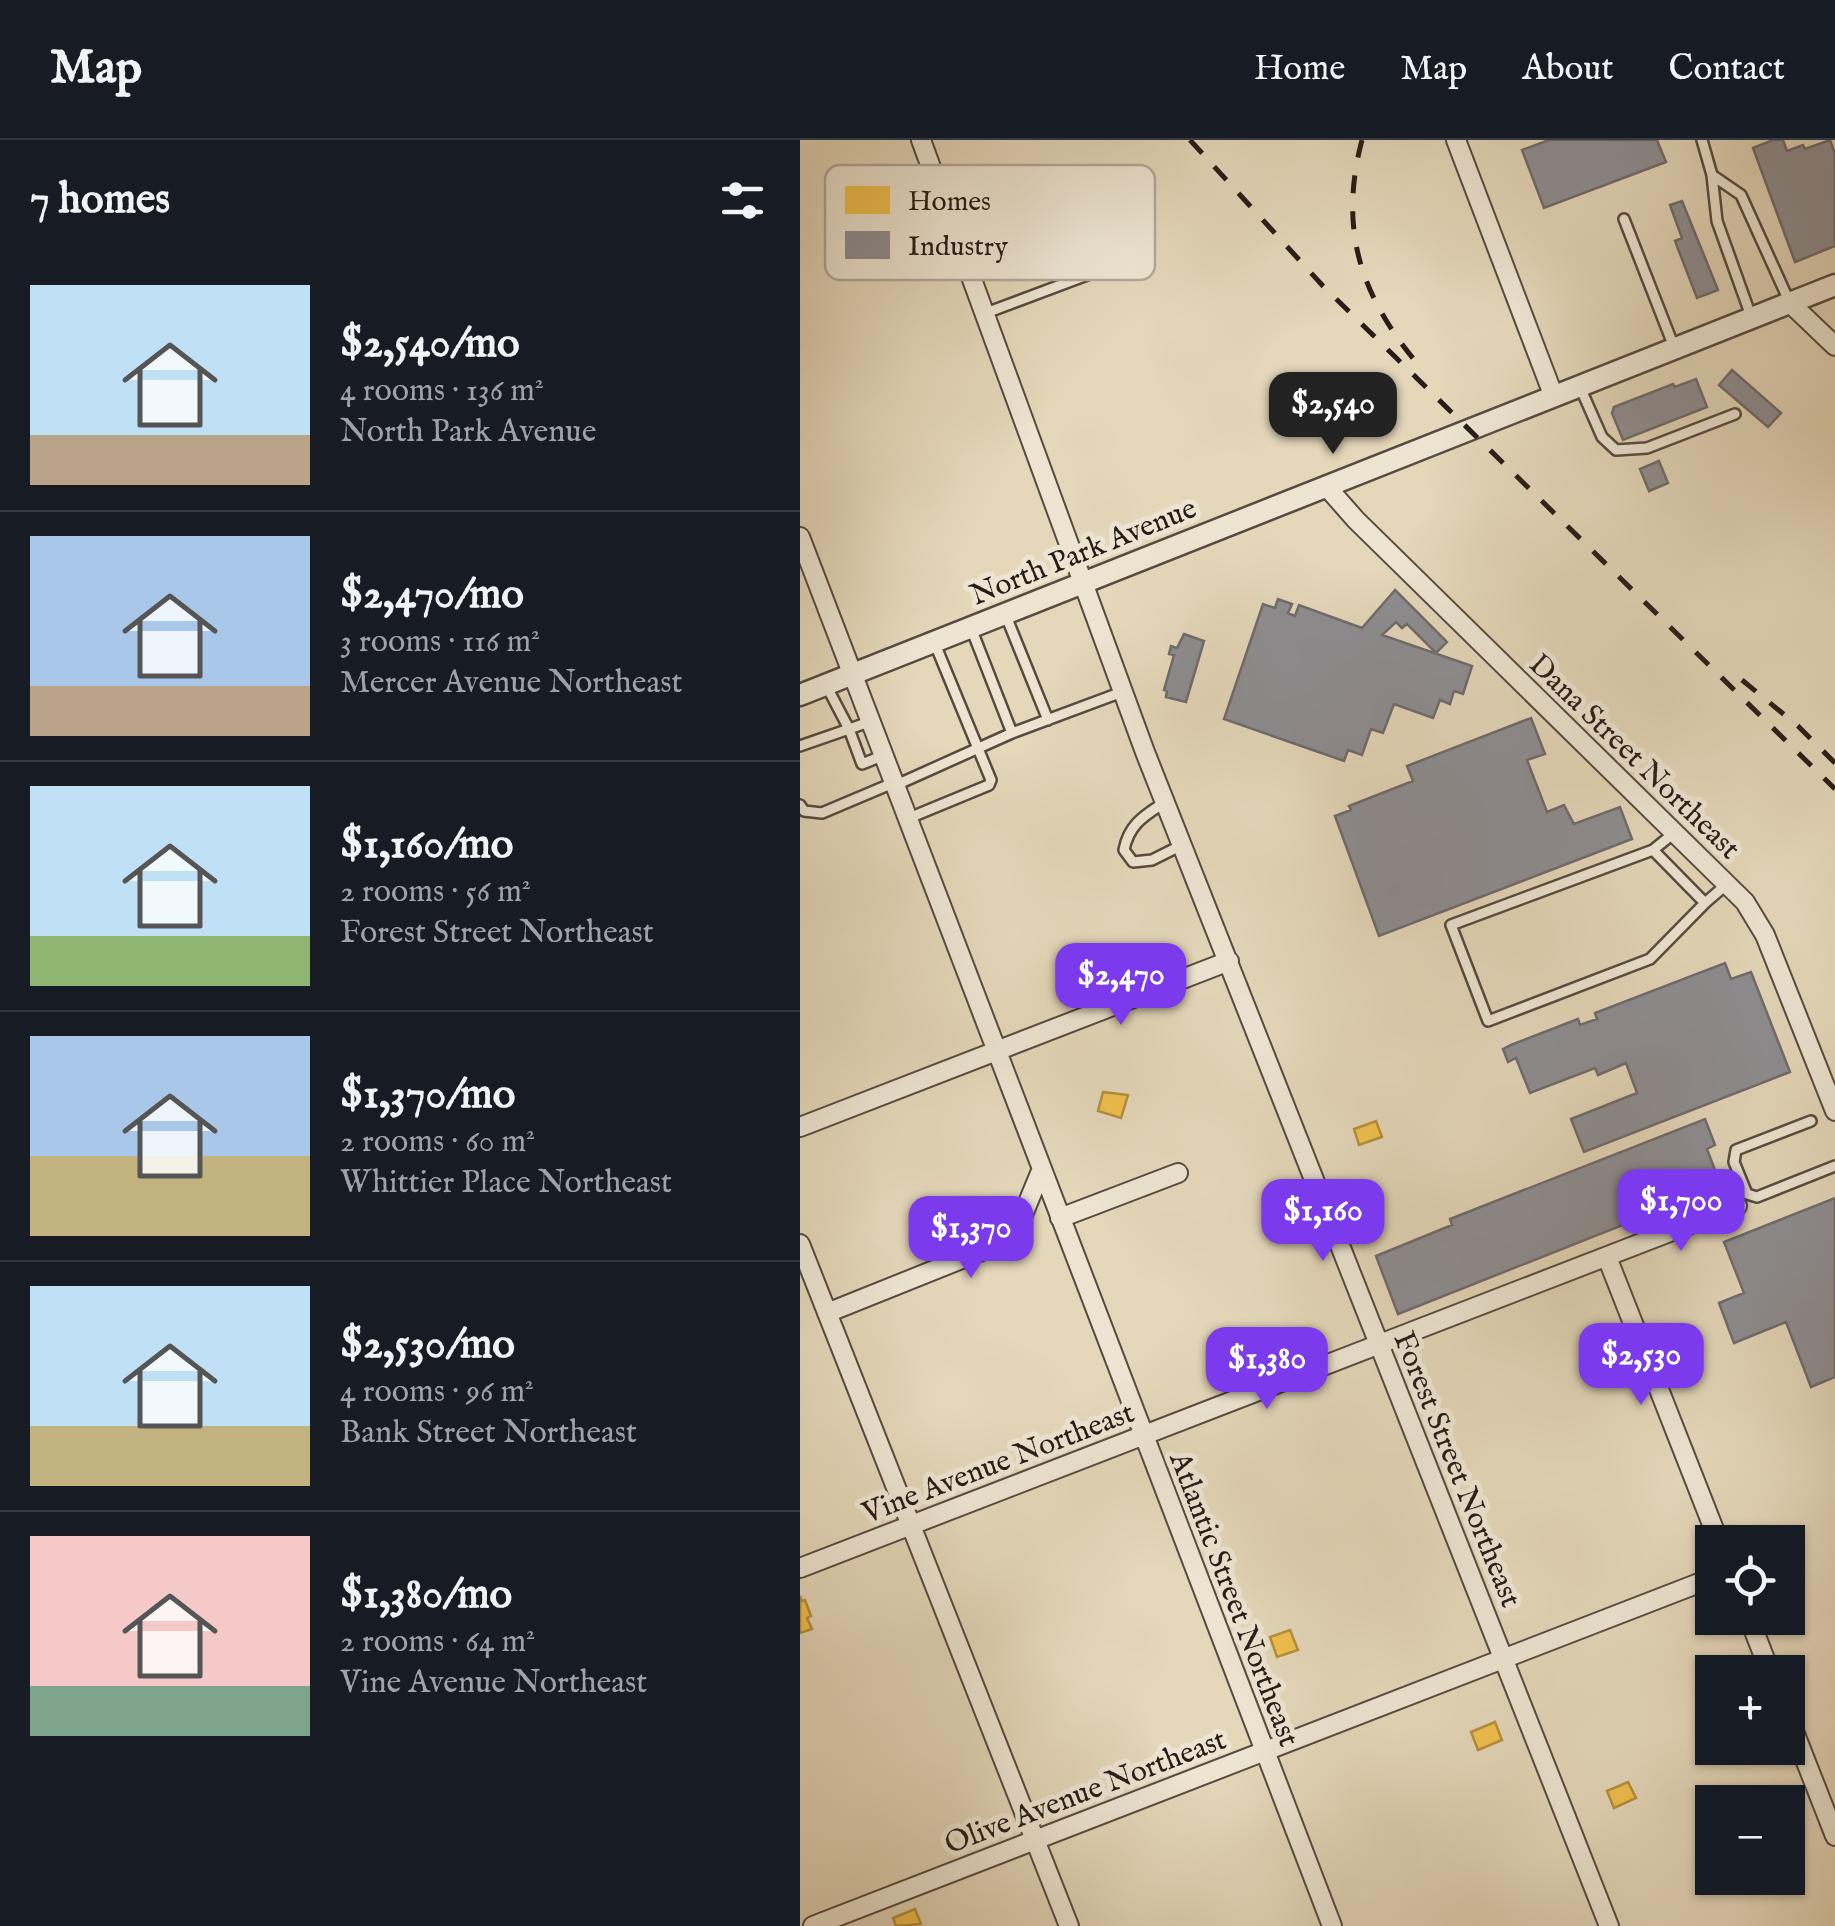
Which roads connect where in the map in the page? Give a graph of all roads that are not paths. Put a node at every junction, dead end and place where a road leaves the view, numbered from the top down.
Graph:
1 (921, 140) edge
2 (1456, 140) edge
3 (1702, 140) edge
4 (930, 165) edge
5 (1712, 175) junction
6 (1624, 219) dead end
7 (974, 280) edge
8 (1074, 280) edge
9 (1835, 285) edge
10 (1790, 304) junction
11 (986, 313) junction
12 (1752, 319) junction
13 (1835, 346) edge
14 (1675, 349) junction
15 (1580, 387) junction
16 (1554, 397) junction
17 (1735, 414) dead end
18 (1326, 486) junction
19 (800, 537) edge
20 (1081, 584) junction
21 (1006, 614) junction
22 (971, 628) junction
23 (934, 642) junction
24 (851, 675) junction
25 (826, 685) junction
26 (1122, 692) junction
27 (800, 695) edge
28 (1048, 720) junction
29 (869, 722) junction
30 (848, 730) junction
31 (1012, 734) junction
32 (800, 746) edge
33 (978, 750) junction
34 (882, 756) junction
35 (893, 785) junction
36 (1165, 802) junction
37 (800, 805) edge
38 (906, 818) junction
39 (1674, 832) junction
40 (1182, 845) junction
41 (1654, 850) junction
42 (1727, 884) junction
43 (1705, 903) junction
44 (1228, 961) junction
45 (996, 1052) junction
46 (1835, 1111) edge
47 (1811, 1120) dead end
48 (800, 1127) edge
49 (1835, 1166) edge
50 (1041, 1171) junction
51 (1178, 1173) dead end
52 (1737, 1206) dead end
53 (1060, 1218) junction
54 (800, 1244) edge
55 (1608, 1257) junction
56 (827, 1313) junction
57 (1380, 1344) junction
58 (1143, 1435) junction
59 (911, 1525) junction
60 (1712, 1525) edge
61 (800, 1568) edge
62 (1695, 1585) edge
63 (1504, 1658) junction
64 (1264, 1751) junction
65 (1805, 1759) edge
66 (1835, 1836) edge
67 (1035, 1840) junction
68 (817, 1925) edge
69 (1069, 1926) edge
70 (1332, 1926) edge
71 (1609, 1926) edge

1 - 4 street, Forest Street Northeast
2 - 16 street
3 - 5 lane
5 - 10 lane
5 - 12 lane
6 - 14 lane
7 - 11 street, Forest Street Northeast
8 - 11 lane
9 - 10 street, North Park Avenue
10 - 12 street, North Park Avenue
10 - 13 street
11 - 20 street, Forest Street Northeast
12 - 14 street, North Park Avenue
14 - 15 street, North Park Avenue
15 - 16 street, North Park Avenue
15 - 17 lane
16 - 18 street, North Park Avenue
18 - 20 street, North Park Avenue
18 - 39 street, Dana Street Northeast
19 - 24 street, Atlantic Street Northeast
20 - 21 street, North Park Avenue
20 - 26 street, Forest Street Northeast
21 - 22 street, North Park Avenue
21 - 28 lane
22 - 23 street, North Park Avenue
22 - 31 lane
23 - 24 street, North Park Avenue
23 - 33 lane
24 - 25 street, North Park Avenue
24 - 29 street, Atlantic Street Northeast
25 - 27 street, North Park Avenue
25 - 30 lane
26 - 28 lane
26 - 36 street, Forest Street Northeast
28 - 31 lane
29 - 30 lane
29 - 34 street, Atlantic Street Northeast
30 - 32 lane
30 - 34 lane
31 - 33 lane
33 - 35 lane
33 - 38 lane
34 - 35 street, Atlantic Street Northeast
35 - 37 lane
35 - 38 street, Atlantic Street Northeast
36 - 40 street, Forest Street Northeast
36 - 40 lane
38 - 45 street, Atlantic Street Northeast
39 - 41 lane
39 - 42 street, Dana Street Northeast
40 - 44 street, Forest Street Northeast
41 - 43 lane
41 - 43 lane
42 - 43 lane
42 - 46 street, Dana Street Northeast
44 - 45 street
44 - 57 street, Forest Street Northeast
45 - 48 street
45 - 50 street, Atlantic Street Northeast
47 - 49 lane
50 - 53 street, Atlantic Street Northeast
50 - 56 street
51 - 53 street
52 - 55 street, Vine Avenue Northeast
53 - 58 street, Atlantic Street Northeast
54 - 56 street
55 - 57 street, Vine Avenue Northeast
55 - 60 street
56 - 59 street
57 - 58 street, Vine Avenue Northeast
57 - 63 street, Forest Street Northeast
58 - 59 street, Vine Avenue Northeast
58 - 64 street, Atlantic Street Northeast
59 - 61 street, Vine Avenue Northeast
59 - 67 street
62 - 63 street, Olive Avenue Northeast
63 - 64 street, Olive Avenue Northeast
63 - 71 street, Forest Street Northeast
64 - 67 street, Olive Avenue Northeast
64 - 70 street, Atlantic Street Northeast
65 - 66 street
67 - 68 street, Olive Avenue Northeast
67 - 69 street

